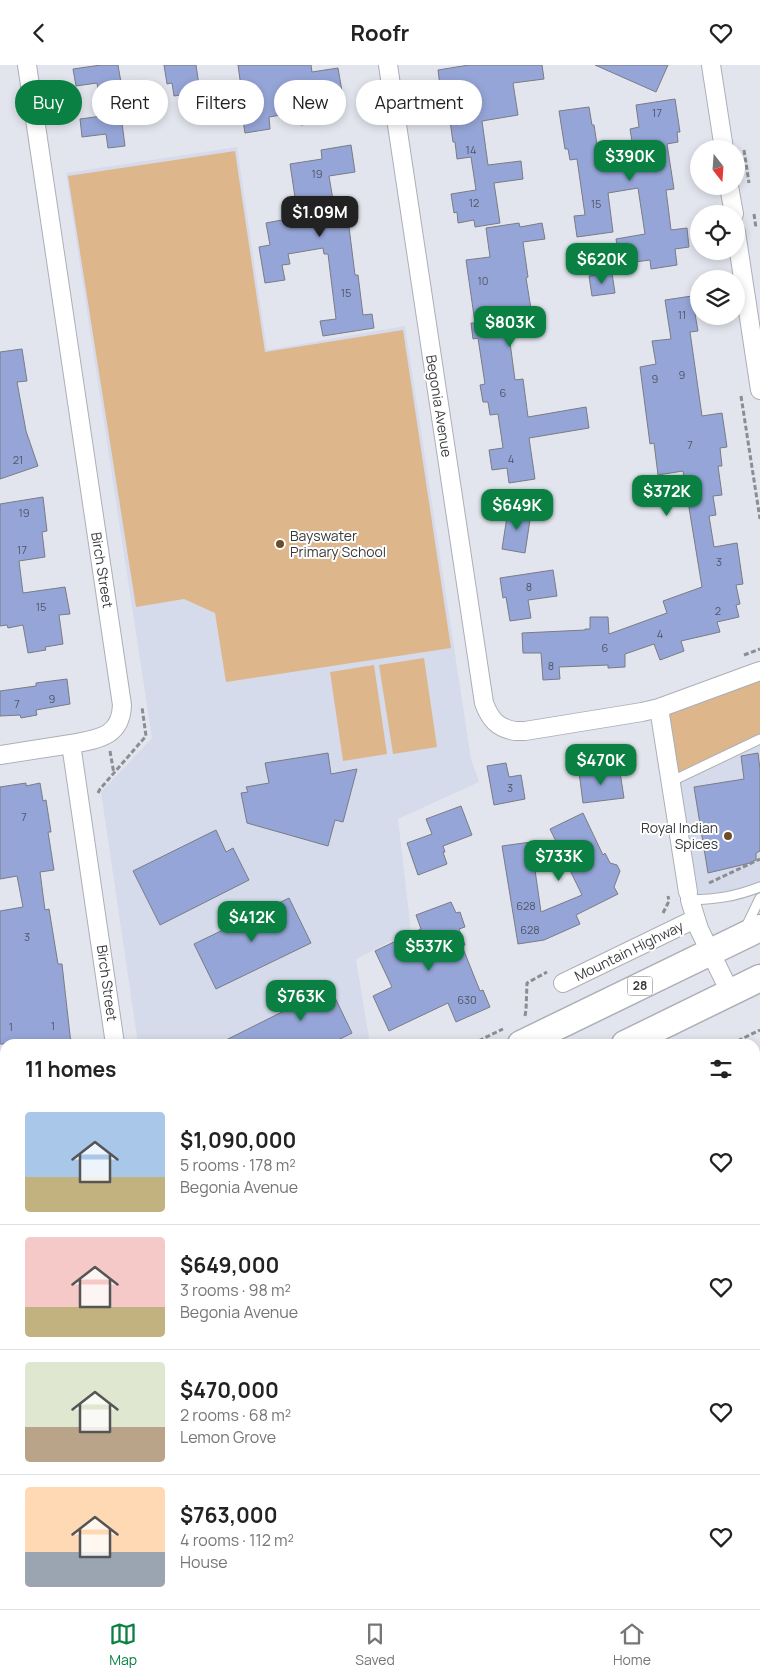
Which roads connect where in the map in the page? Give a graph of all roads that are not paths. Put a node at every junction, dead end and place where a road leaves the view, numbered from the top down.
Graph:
1 (27, 65) edge
2 (388, 65) edge
3 (711, 65) edge
4 (723, 140) edge
5 (740, 260) edge
6 (760, 390) edge
7 (760, 671) edge
8 (658, 708) junction
9 (760, 739) edge
10 (71, 744) junction
11 (0, 755) edge
12 (670, 782) junction
13 (760, 887) edge
14 (689, 896) junction
15 (760, 898) edge
16 (695, 919) junction
17 (751, 932) edge
18 (710, 952) junction
19 (760, 978) edge
20 (563, 983) dead end
21 (730, 992) junction
22 (115, 1039) edge
23 (531, 1039) edge
24 (635, 1039) edge

1 - 10 street, Birch Street
2 - 8 street, Begonia Avenue
3 - 4 street
5 - 6 street
7 - 8 street
8 - 12 street
9 - 12 lane
10 - 11 street
10 - 22 street, Birch Street
12 - 14 street
13 - 14 lane
14 - 16 street
15 - 17 lane
16 - 18 street
16 - 20 street, Mountain Highway
17 - 18 main road, 28
18 - 21 street
18 - 23 main road, 28
19 - 21 main road
21 - 24 main road

